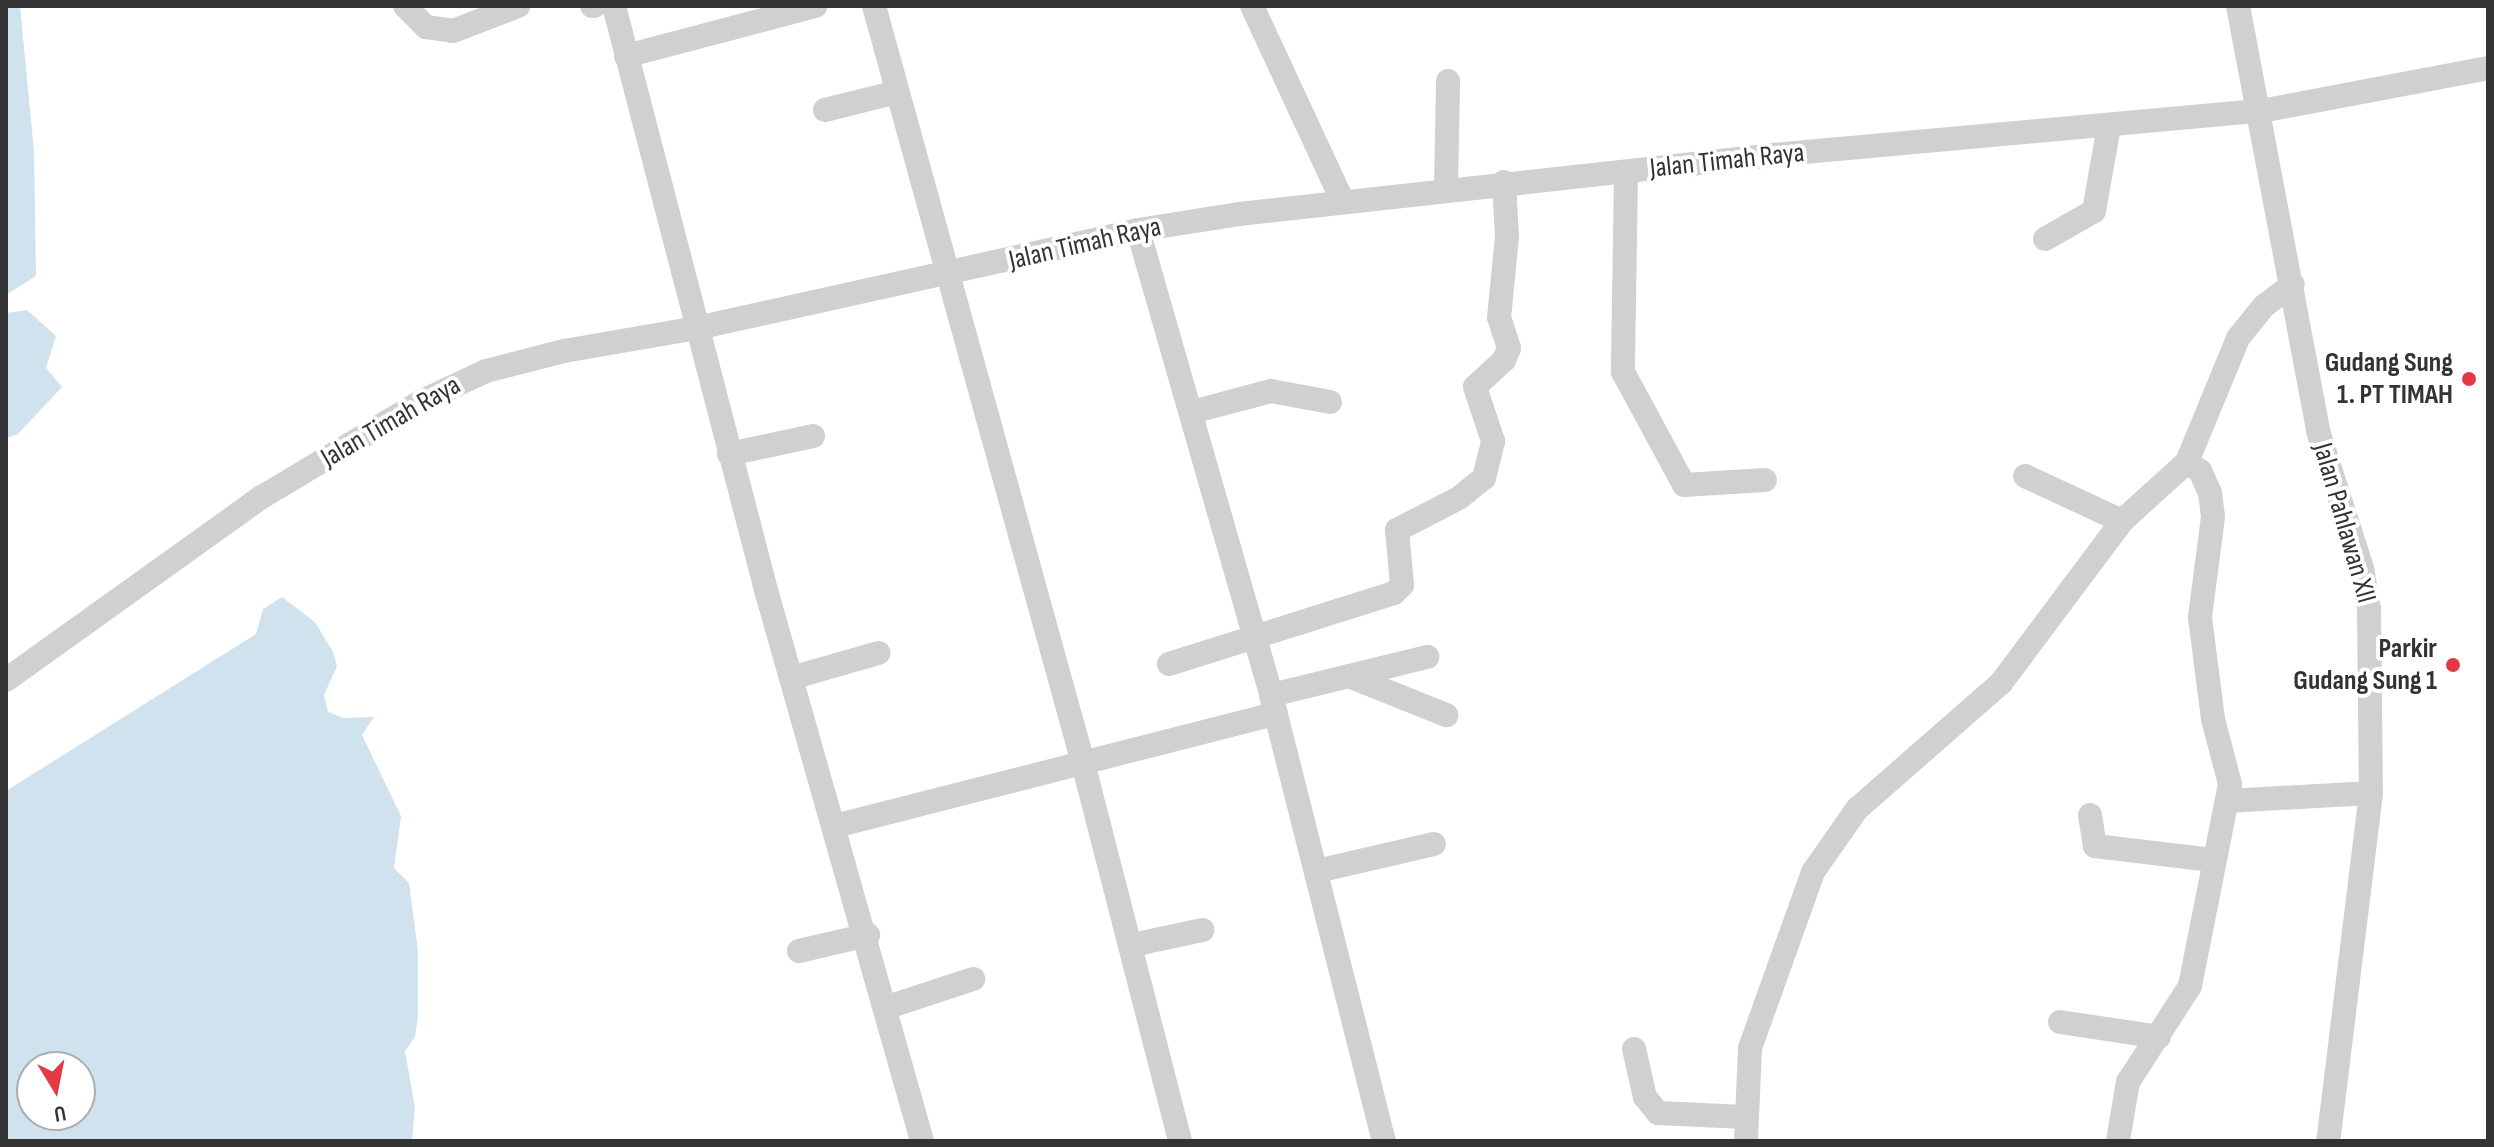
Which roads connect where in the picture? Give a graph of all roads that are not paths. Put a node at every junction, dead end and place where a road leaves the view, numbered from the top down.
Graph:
1 (405, 6) edge
2 (518, 6) edge
3 (614, 6) edge
4 (815, 6) edge
5 (1252, 6) edge
6 (2238, 6) edge
7 (879, 7) edge
8 (626, 56) junction
9 (2488, 68) edge
10 (1448, 81) dead end
11 (897, 92) junction
12 (825, 110) dead end
13 (2261, 111) junction
14 (2109, 126) junction
15 (1626, 173) junction
16 (1504, 182) junction
17 (1446, 188) junction
18 (1343, 202) junction
19 (1138, 230) junction
20 (2045, 239) dead end
21 (949, 276) junction
22 (2293, 284) junction
23 (697, 328) junction
24 (1330, 402) dead end
25 (1192, 412) junction
26 (813, 436) dead end
27 (729, 454) junction
28 (2187, 462) junction
29 (2025, 476) dead end
30 (1765, 480) dead end
31 (2122, 521) junction
32 (1256, 640) junction
33 (878, 653) dead end
34 (1427, 657) dead end
35 (1169, 664) dead end
36 (1349, 676) junction
37 (791, 678) junction
38 (6, 680) edge
39 (1273, 704) junction
40 (1446, 715) dead end
41 (1082, 759) junction
42 (2371, 793) junction
43 (2227, 801) junction
44 (2090, 815) dead end
45 (835, 826) junction
46 (1434, 844) dead end
47 (2212, 860) junction
48 (1317, 871) junction
49 (1202, 930) dead end
50 (868, 935) junction
51 (1132, 945) junction
52 (799, 951) dead end
53 (973, 979) dead end
54 (885, 1008) junction
55 (2060, 1022) dead end
56 (2159, 1037) junction
57 (1634, 1049) dead end
58 (1745, 1129) edge
59 (922, 1141) edge
60 (1180, 1141) edge
61 (1384, 1141) edge
62 (2118, 1141) edge
63 (2328, 1141) edge

1 - 2 street
3 - 8 street
4 - 8 street
5 - 18 street
6 - 13 street, Jalan Pahlawan XII
7 - 11 street
8 - 23 street
9 - 13 street, Jalan Timah Raya
10 - 17 street
11 - 12 street
11 - 21 street
13 - 14 street, Jalan Timah Raya
13 - 22 street, Jalan Pahlawan XII
14 - 15 street, Jalan Timah Raya
14 - 20 street
15 - 16 street, Jalan Timah Raya
15 - 30 street
16 - 17 street, Jalan Timah Raya
16 - 32 street
17 - 18 street, Jalan Timah Raya
18 - 19 street, Jalan Timah Raya
19 - 21 street, Jalan Timah Raya
19 - 25 street
21 - 23 street, Jalan Timah Raya
21 - 41 street
22 - 28 street
22 - 42 street, Jalan Pahlawan XII
23 - 27 street
23 - 38 street, Jalan Timah Raya
24 - 25 street
25 - 32 street
26 - 27 street
27 - 37 street
28 - 31 street
28 - 43 street
29 - 31 street
31 - 58 street
32 - 35 street
32 - 39 street
33 - 37 street
34 - 36 street
36 - 39 street
36 - 40 street
37 - 45 street
39 - 41 street
39 - 48 street
41 - 45 street
41 - 51 street
42 - 43 street
42 - 63 street, Jalan Pahlawan XII
43 - 47 street
44 - 47 street
45 - 50 street
46 - 48 street
47 - 56 street
48 - 61 street
49 - 51 street
50 - 52 street
50 - 54 street
51 - 60 street
53 - 54 street
54 - 59 street
55 - 56 street
56 - 62 street
57 - 58 street

